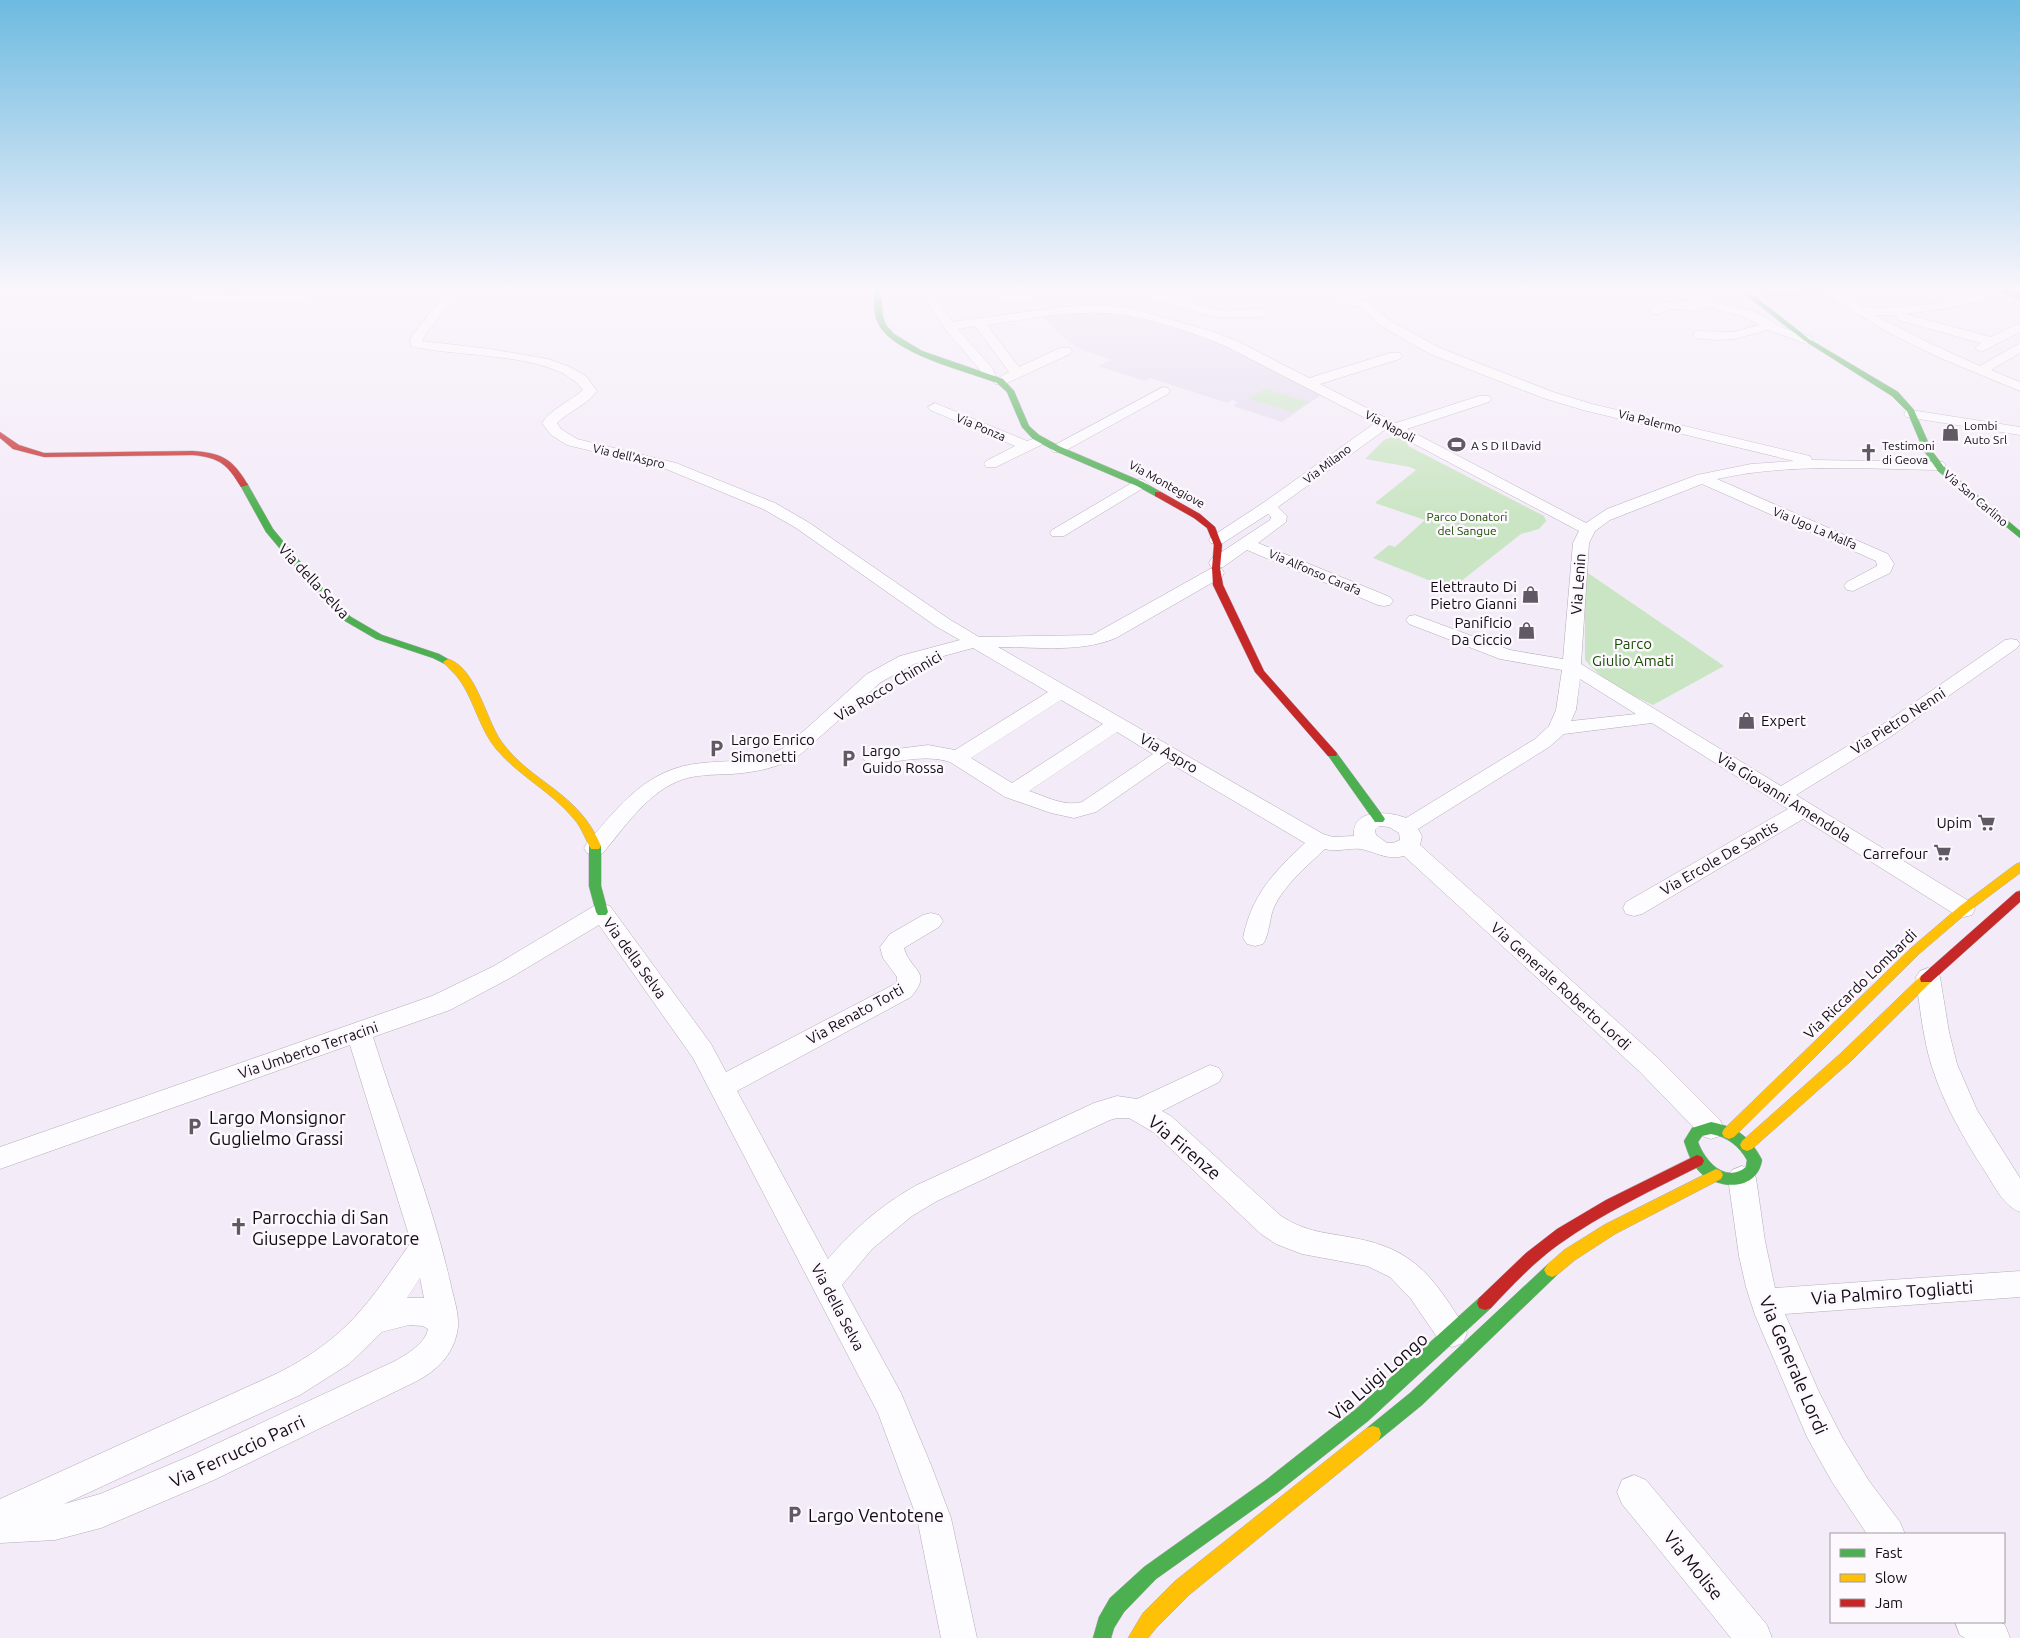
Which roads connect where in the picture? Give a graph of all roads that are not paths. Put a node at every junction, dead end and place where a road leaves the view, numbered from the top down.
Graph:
1 (553, 364) edge
2 (957, 364) edge
3 (982, 364) edge
4 (1010, 364) edge
5 (1037, 364) edge
6 (1270, 364) edge
7 (1369, 364) edge
8 (1470, 364) edge
9 (1847, 364) edge
10 (1965, 364) edge
11 (1992, 364) edge
12 (1981, 371) junction
13 (1017, 373) junction
14 (994, 378) junction
15 (1308, 384) junction
16 (2020, 387) edge
17 (1163, 391) dead end
18 (1484, 399) dead end
19 (935, 407) dead end
20 (1911, 414) junction
21 (1390, 426) junction
22 (2020, 431) edge
23 (0, 434) edge
24 (1034, 443) junction
25 (1058, 449) junction
26 (991, 464) dead end
27 (1829, 465) junction
28 (1938, 465) junction
29 (1703, 479) junction
30 (1140, 484) junction
31 (1269, 506) junction
32 (1588, 530) junction
33 (1058, 533) dead end
34 (2020, 535) edge
35 (1217, 540) junction
36 (1247, 544) junction
37 (1216, 568) junction
38 (1854, 586) dead end
39 (1384, 601) dead end
40 (1415, 620) dead end
41 (975, 642) junction
42 (2011, 644) dead end
43 (1572, 666) junction
44 (1062, 691) junction
45 (1655, 716) junction
46 (1118, 723) junction
47 (1558, 729) junction
48 (1168, 753) junction
49 (873, 758) dead end
50 (957, 758) junction
51 (1012, 792) junction
52 (1782, 795) junction
53 (1804, 809) junction
54 (1379, 819) junction
55 (1406, 837) junction
56 (1321, 841) junction
57 (1368, 842) junction
58 (595, 848) junction
59 (2020, 868) edge
60 (2020, 895) edge
61 (1634, 908) dead end
62 (1964, 909) junction
63 (602, 912) junction
64 (931, 921) dead end
65 (1256, 938) dead end
66 (1928, 978) junction
67 (359, 1032) junction
68 (1210, 1075) dead end
69 (721, 1087) junction
70 (1139, 1110) junction
71 (1720, 1130) junction
72 (1747, 1146) junction
73 (0, 1158) edge
74 (1697, 1161) junction
75 (1729, 1177) junction
76 (2018, 1193) edge
77 (427, 1243) junction
78 (825, 1284) junction
79 (2020, 1284) edge
80 (1765, 1302) junction
81 (372, 1322) junction
82 (443, 1322) junction
83 (1452, 1333) junction
84 (1634, 1492) dead end
85 (0, 1516) edge
86 (0, 1526) edge
87 (1887, 1533) edge
88 (1974, 1623) edge
89 (959, 1638) edge
90 (1102, 1638) edge
91 (1137, 1638) edge
92 (1754, 1638) edge
93 (1992, 1638) edge

1 - 41 street, Via dell'Aspro
2 - 14 street
3 - 14 street
4 - 13 street
5 - 13 street
6 - 15 street, Via Napoli
7 - 15 street
8 - 27 street, Via Palermo
9 - 20 street, Via San Carlino
10 - 12 street
11 - 12 street
12 - 16 street
13 - 14 street
14 - 24 street, Via Montegiove
15 - 21 street, Via Napoli
17 - 25 street
18 - 21 street, Via Milano
19 - 24 street, Via Ponza
20 - 22 street
20 - 28 street, Via San Carlino
21 - 31 street, Via Milano
21 - 32 street, Via Napoli
23 - 58 street, Via della Selva
24 - 25 street, Via Montegiove
24 - 26 street
25 - 30 street, Via Montegiove
27 - 28 street
27 - 29 street
28 - 34 street, Via San Carlino
29 - 32 street
29 - 38 street, Via Ugo La Malfa
30 - 33 street
30 - 35 street, Via Montegiove
31 - 35 street, Via Milano
31 - 36 street
32 - 43 street, Via Lenin
35 - 37 street
36 - 37 street
36 - 39 street, Via Alfonso Carafa
37 - 41 street, Via Rocco Chinnici
37 - 54 street
40 - 43 street
41 - 44 street, Via Aspro
41 - 58 street, Via Rocco Chinnici
42 - 52 street, Via Pietro Nenni
43 - 45 street, Via Giovanni Amendola
43 - 47 street, Via Lenin
44 - 46 street, Via Aspro
44 - 50 street
45 - 47 street
45 - 52 street, Via Giovanni Amendola
46 - 48 street, Via Aspro
46 - 51 street
47 - 55 street
48 - 51 street
48 - 56 street, Via Aspro
49 - 50 street
50 - 51 street
52 - 53 street, Via Giovanni Amendola
53 - 61 street, Via Ercole De Santis
53 - 62 street, Via Giovanni Amendola
54 - 55 street
54 - 57 street
55 - 57 street
55 - 71 street, Via Generale Roberto Lordi
56 - 57 street, Via Aspro
56 - 65 street
58 - 63 street, Via della Selva
59 - 62 street, Via Riccardo Lombardi
60 - 66 street
62 - 71 street, Via Riccardo Lombardi
63 - 67 street, Via Umberto Terracini
63 - 69 street, Via della Selva
64 - 69 street, Via Renato Torti
66 - 72 street
66 - 76 street
67 - 73 street, Via Umberto Terracini
67 - 77 street, Via Ferruccio Parri
68 - 70 street
69 - 78 street, Via della Selva
70 - 78 street, Via Firenze
70 - 83 street, Via Firenze
71 - 72 street
71 - 74 street, Via Riccardo Lombardi
72 - 75 street
74 - 75 street
74 - 83 street, Via Luigi Longo
75 - 80 street, Via Generale Lordi
75 - 91 street
77 - 81 street
77 - 82 street, Via Ferruccio Parri
78 - 89 street, Via della Selva
79 - 80 street, Via Palmiro Togliatti
80 - 87 street, Via Generale Lordi
81 - 82 street
81 - 85 street
82 - 86 street, Via Ferruccio Parri
83 - 90 street, Via Luigi Longo
84 - 92 street, Via Molise
88 - 93 street

